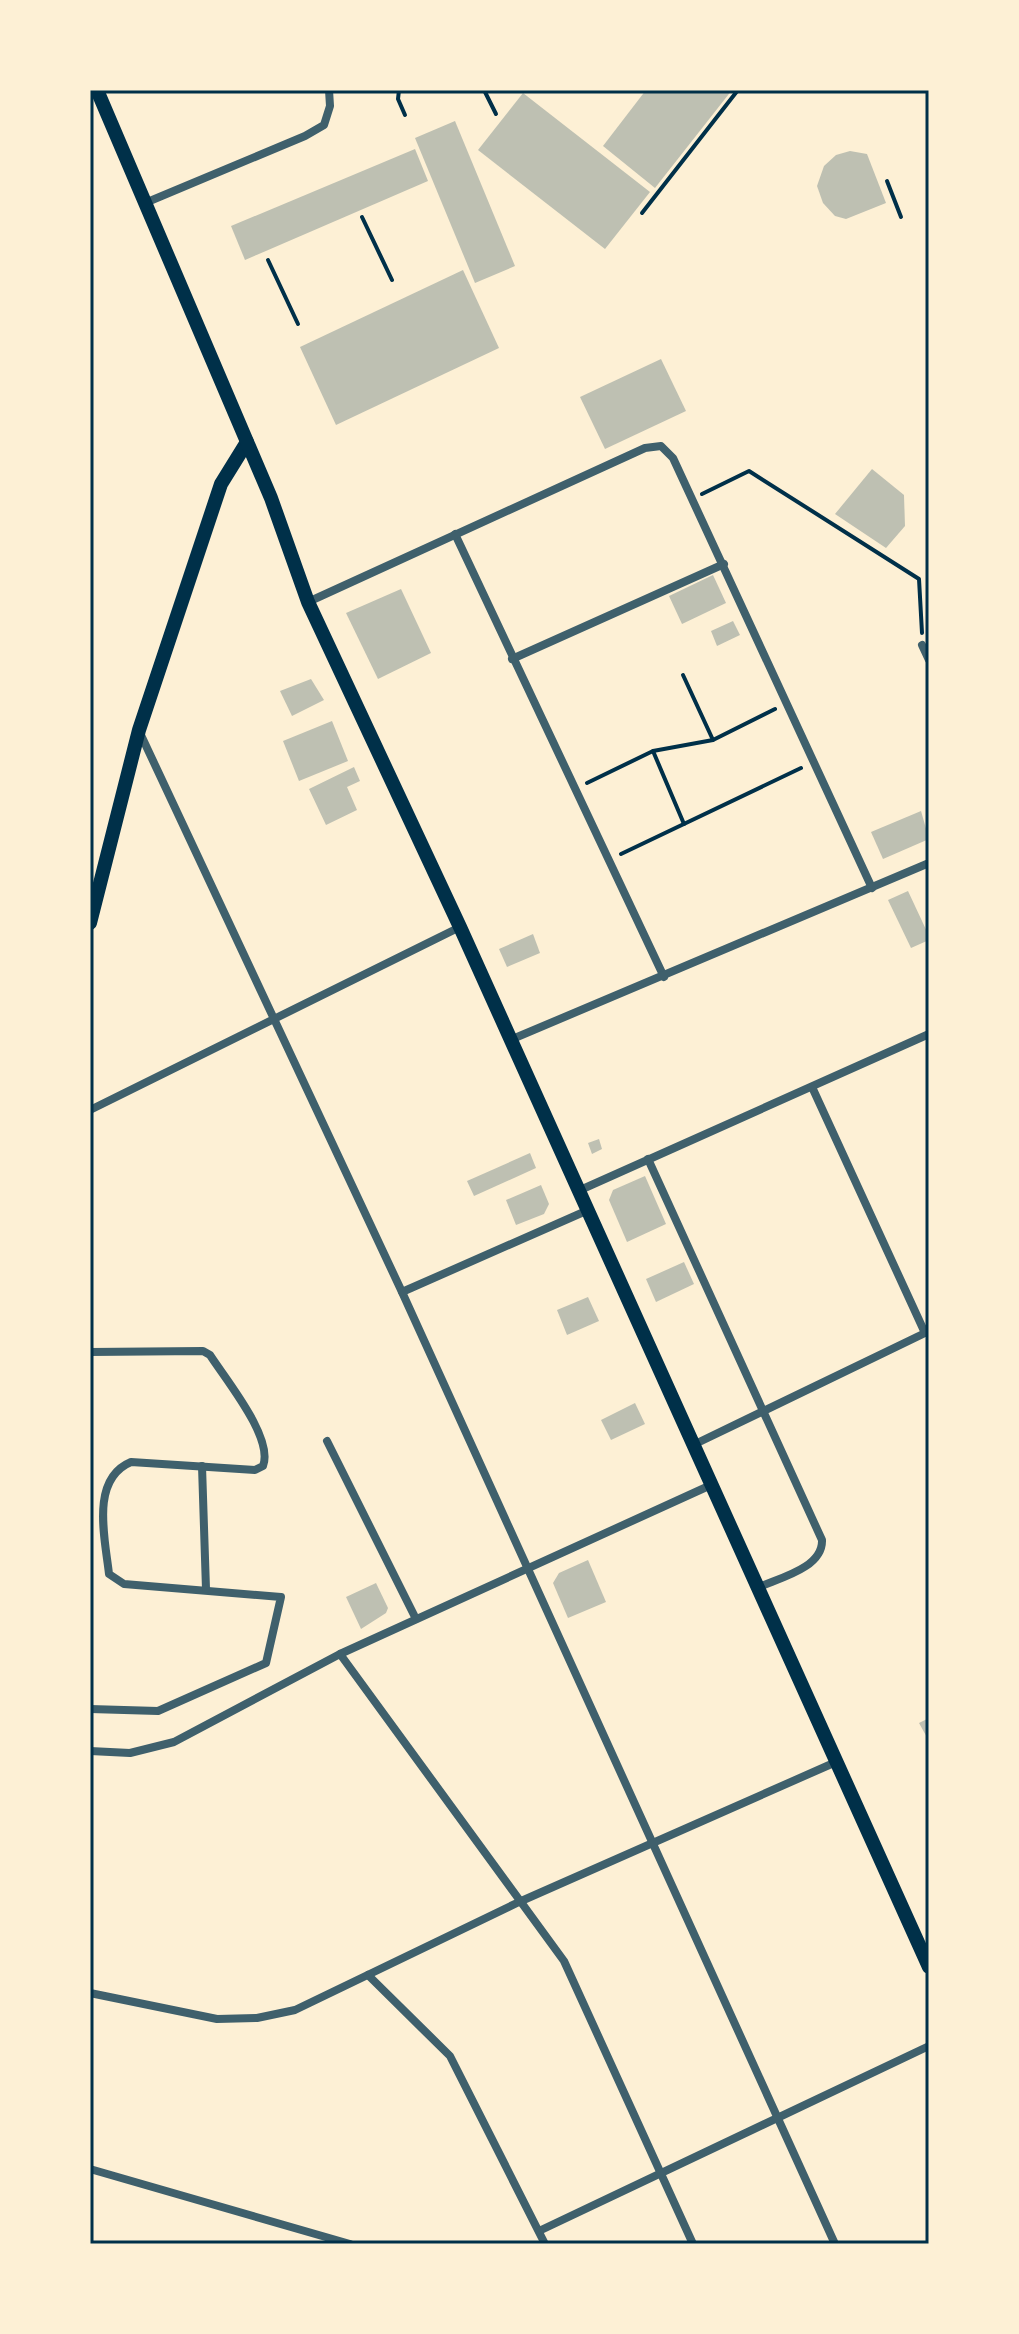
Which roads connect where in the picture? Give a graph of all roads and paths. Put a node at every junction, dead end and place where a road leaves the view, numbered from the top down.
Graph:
1 (97, 90) edge
2 (329, 90) edge
3 (399, 90) edge
4 (484, 90) edge
5 (738, 90) edge
6 (496, 114) dead end
7 (405, 115) dead end
8 (887, 181) dead end
9 (145, 203) junction
10 (642, 213) dead end
11 (362, 217) dead end
12 (901, 217) dead end
13 (268, 260) dead end
14 (392, 280) dead end
15 (298, 324) dead end
16 (247, 442) junction
17 (693, 499) junction
18 (455, 534) junction
19 (724, 564) junction
20 (308, 602) junction
21 (922, 645) joint
22 (512, 659) junction
23 (929, 660) edge
24 (683, 675) dead end
25 (788, 703) junction
26 (139, 730) junction
27 (713, 740) junction
28 (653, 751) junction
29 (815, 762) junction
30 (574, 789) junction
31 (684, 824) junction
32 (608, 860) junction
33 (929, 863) edge
34 (872, 888) junction
35 (90, 923) edge
36 (460, 927) junction
37 (664, 977) junction
38 (275, 1019) junction
39 (929, 1034) edge
40 (510, 1040) junction
41 (812, 1087) junction
42 (90, 1110) edge
43 (648, 1159) junction
44 (578, 1192) junction
45 (586, 1211) junction
46 (402, 1292) junction
47 (90, 1352) edge
48 (763, 1411) junction
49 (327, 1441) dead end
50 (693, 1445) junction
51 (202, 1466) junction
52 (711, 1485) junction
53 (90, 1521) edge
54 (103, 1521) junction
55 (528, 1568) junction
56 (757, 1588) junction
57 (206, 1589) junction
58 (416, 1619) junction
59 (340, 1654) junction
60 (90, 1709) edge
61 (90, 1751) edge
62 (836, 1762) junction
63 (653, 1843) junction
64 (519, 1902) junction
65 (929, 1967) edge
66 (368, 1975) junction
67 (90, 1993) edge
68 (929, 2046) edge
69 (778, 2118) junction
70 (90, 2169) edge
71 (661, 2173) junction
72 (539, 2231) junction
73 (350, 2244) edge
74 (545, 2244) edge
75 (693, 2244) edge
76 (835, 2244) edge

1 - 9 main road
2 - 9 street
3 - 7 path
4 - 6 path
5 - 10 path
8 - 12 path
9 - 16 main road
11 - 14 path
13 - 15 path
16 - 20 main road
16 - 26 main road
17 - 18 street
17 - 19 street
17 - 21 path
18 - 20 street
18 - 22 street
19 - 22 street
19 - 25 street
20 - 36 main road
21 - 23 street
22 - 30 street
24 - 27 path
25 - 27 path
25 - 29 street
26 - 35 main road
26 - 38 street
27 - 28 path
28 - 30 path
28 - 31 path
29 - 31 path
29 - 34 street
30 - 32 street
31 - 32 path
32 - 37 street
33 - 34 street
34 - 37 street
36 - 38 street
36 - 40 main road
37 - 40 street
38 - 42 street
38 - 46 street
39 - 41 street
40 - 44 main road
41 - 43 street
41 - 48 street
43 - 44 street
43 - 48 street
44 - 45 main road
45 - 46 street
45 - 50 main road
46 - 55 street
47 - 51 street
48 - 50 street
48 - 56 street
49 - 58 street
50 - 52 main road
51 - 54 street
51 - 57 street
52 - 55 street
52 - 56 main road
53 - 54 street
54 - 57 street
55 - 58 street
55 - 63 street
56 - 62 main road
57 - 60 street
58 - 59 street
59 - 61 street
59 - 64 street
62 - 63 street
62 - 65 main road
63 - 64 street
63 - 69 street
64 - 66 street
64 - 71 street
66 - 67 street
66 - 72 street
68 - 69 street
69 - 71 street
69 - 76 street
70 - 73 street
71 - 72 street
71 - 75 street
72 - 74 street

